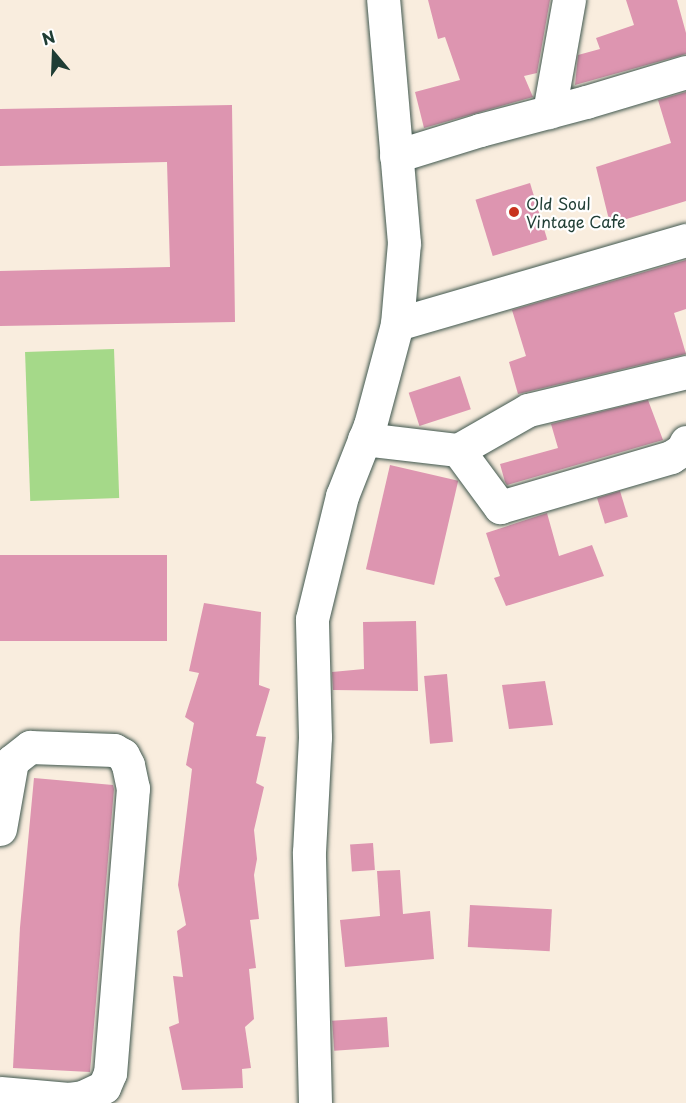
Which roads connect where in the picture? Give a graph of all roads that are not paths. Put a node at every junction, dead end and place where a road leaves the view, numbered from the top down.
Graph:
1 (382, 0) edge
2 (569, 0) edge
3 (686, 72) edge
4 (549, 112) junction
5 (396, 156) junction
6 (686, 240) edge
7 (397, 324) junction
8 (686, 372) edge
9 (364, 439) junction
10 (686, 442) edge
11 (458, 450) junction
12 (0, 829) edge
13 (0, 1093) edge
14 (315, 1103) edge

1 - 5 street
2 - 4 street
3 - 4 street
4 - 5 street
5 - 7 street
6 - 7 street
7 - 9 street
8 - 11 street
9 - 11 street
9 - 14 street
10 - 11 street
12 - 13 street

